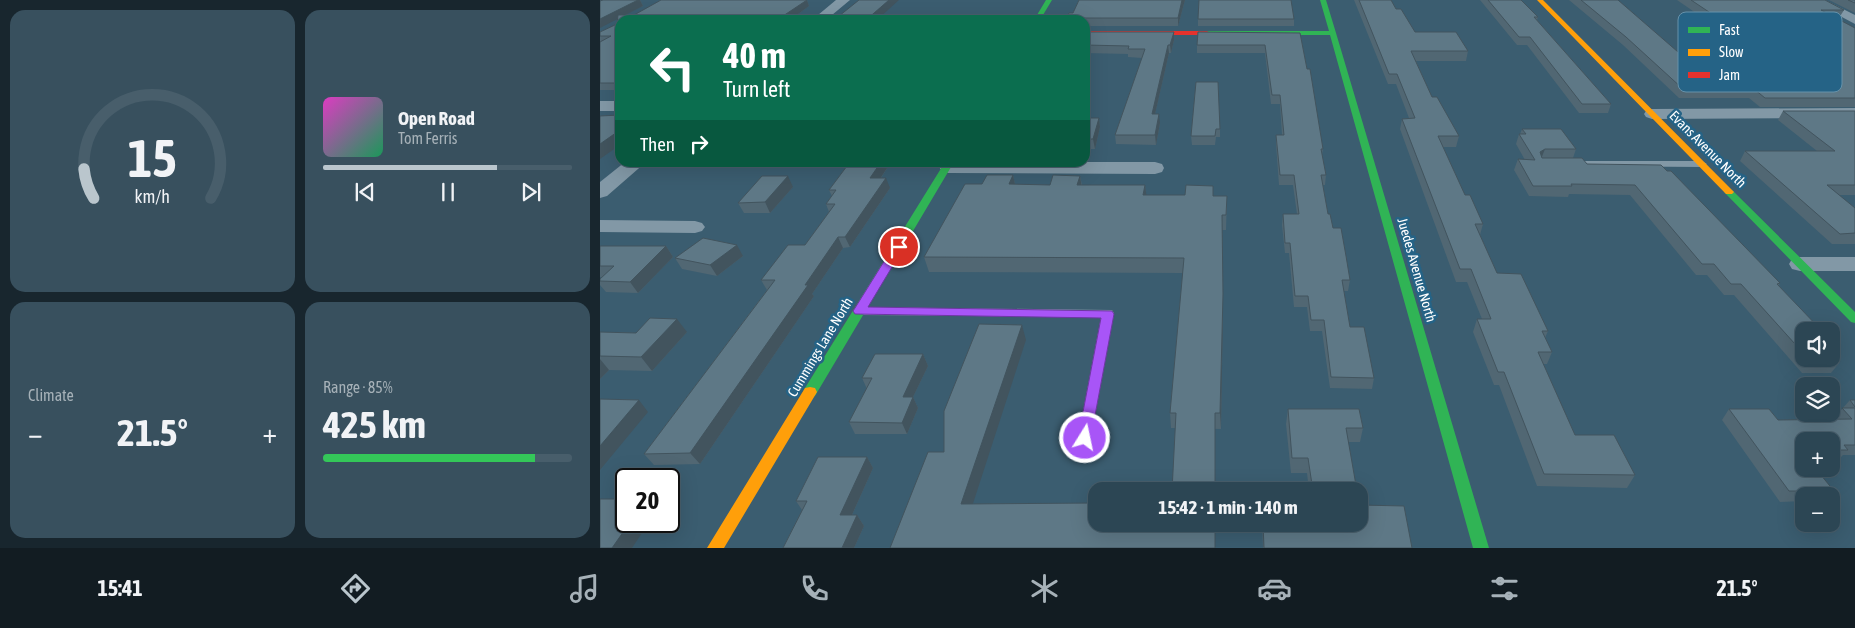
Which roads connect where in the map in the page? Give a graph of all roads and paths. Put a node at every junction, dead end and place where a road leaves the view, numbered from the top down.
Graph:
1 (844, 0) edge
2 (1049, 0) edge
3 (1323, 0) edge
4 (1540, 0) edge
5 (1816, 0) edge
6 (1839, 12) edge
7 (1842, 13) edge
8 (824, 15) edge
9 (1040, 15) edge
10 (1855, 20) edge
11 (1090, 33) edge
12 (1333, 33) junction
13 (600, 106) edge
14 (615, 106) edge
15 (1855, 113) edge
16 (1652, 114) junction
17 (1560, 164) edge
18 (1702, 164) junction
19 (631, 167) edge
20 (948, 167) edge
21 (1086, 167) edge
22 (1155, 168) dead end
23 (600, 192) edge
24 (600, 226) edge
25 (695, 226) dead end
26 (1800, 264) junction
27 (1855, 264) edge
28 (860, 311) junction
29 (1855, 319) edge
30 (1085, 438) dead end
31 (715, 548) edge
32 (1481, 548) edge

1 - 8 street
2 - 9 street
3 - 12 street, Juedes Avenue North
4 - 16 street, Evans Avenue North
5 - 6 street
7 - 10 street
11 - 12 street
12 - 32 street, Juedes Avenue North
13 - 14 street
15 - 16 street
16 - 18 street, Evans Avenue North
17 - 18 lane
18 - 26 street, Evans Avenue North
19 - 23 street
20 - 28 street, Cummings Lane North
21 - 22 street
24 - 25 street
26 - 27 street
26 - 29 street, Evans Avenue North
28 - 30 lane
28 - 31 street, Cummings Lane North

